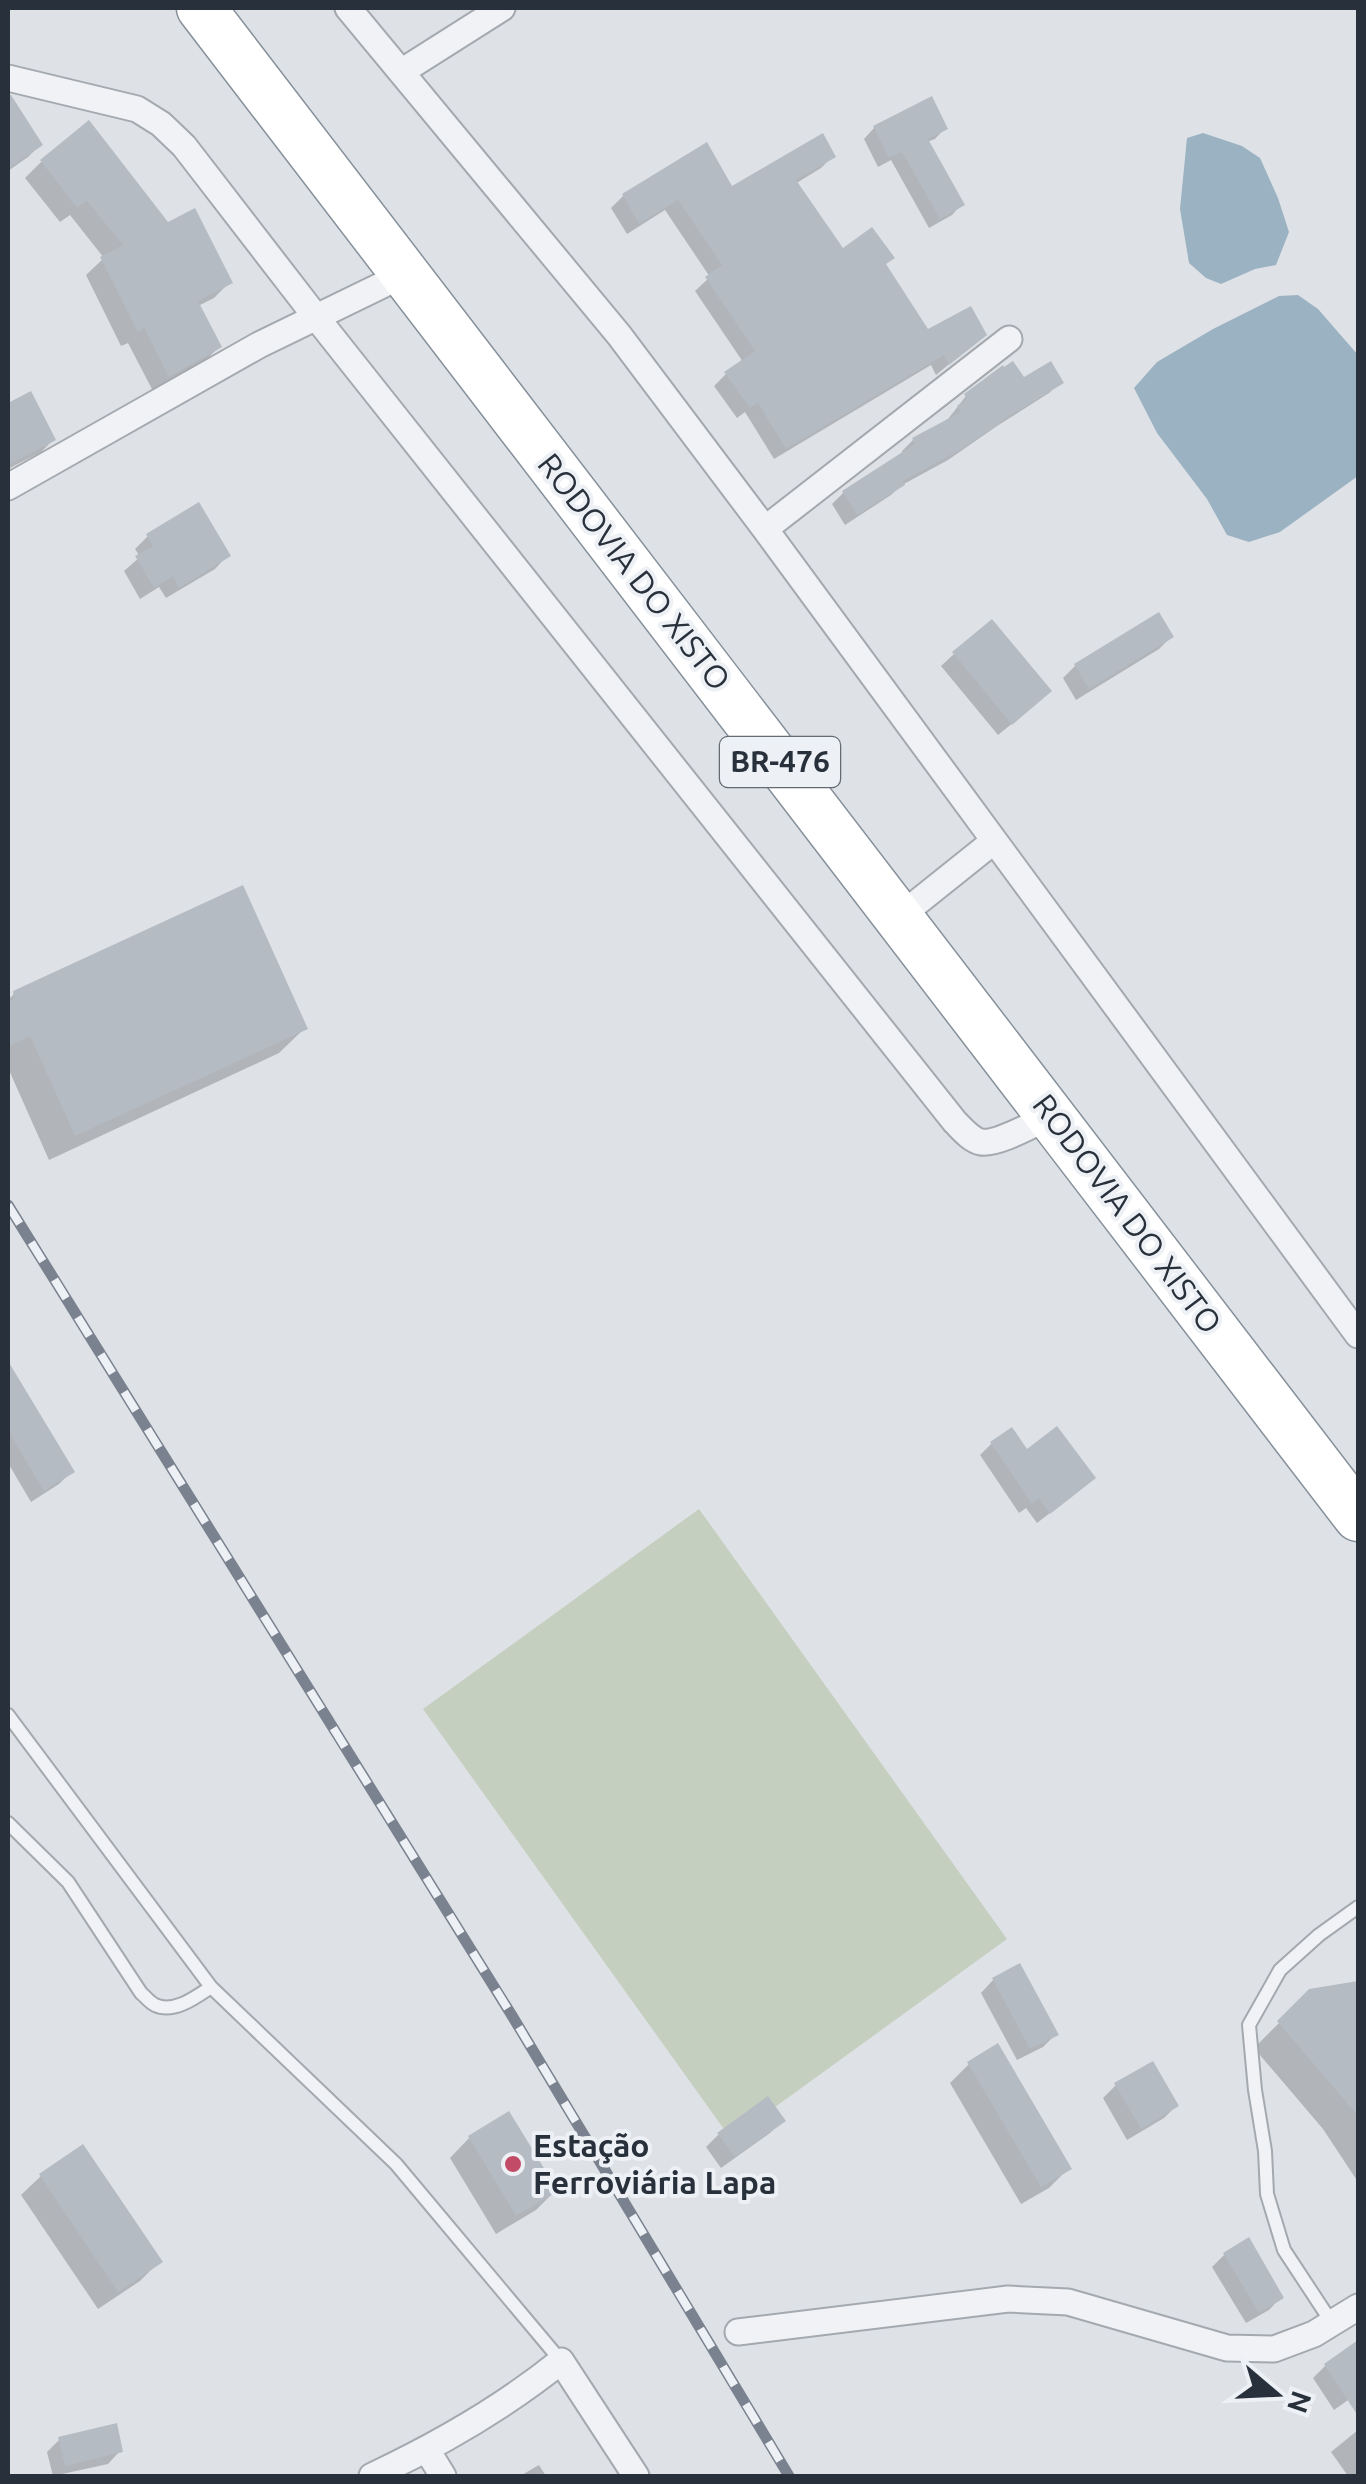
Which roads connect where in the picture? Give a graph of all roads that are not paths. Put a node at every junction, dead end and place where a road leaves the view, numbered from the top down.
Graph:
1 (201, 8) edge
2 (348, 8) edge
3 (502, 8) edge
4 (402, 72) junction
5 (8, 78) edge
6 (406, 274) junction
7 (316, 317) junction
8 (1009, 338) dead end
9 (8, 488) edge
10 (765, 529) junction
11 (994, 842) junction
12 (899, 917) junction
13 (1051, 1116) junction
14 (1358, 1335) edge
15 (1358, 1517) edge
16 (8, 1715) edge
17 (8, 1823) edge
18 (1358, 1907) edge
19 (211, 1987) junction
20 (1358, 2308) edge
21 (1332, 2323) junction
22 (738, 2332) dead end
23 (560, 2361) junction
24 (427, 2450) junction
25 (372, 2476) edge
26 (443, 2476) edge
27 (636, 2476) edge

1 - 6 highway, RODOVIA DO XISTO / BR-476
2 - 4 street
3 - 4 street
4 - 10 street
5 - 7 street
6 - 7 street
6 - 12 highway, RODOVIA DO XISTO / BR-476
7 - 9 street
7 - 13 street
8 - 10 street
10 - 11 street
11 - 12 street
11 - 14 street
12 - 13 highway, RODOVIA DO XISTO / BR-476
13 - 15 highway, RODOVIA DO XISTO / BR-476
16 - 19 lane
17 - 19 lane
18 - 21 lane
19 - 23 lane
20 - 21 street
21 - 22 street
23 - 24 street
23 - 27 street
24 - 25 street
24 - 26 street

